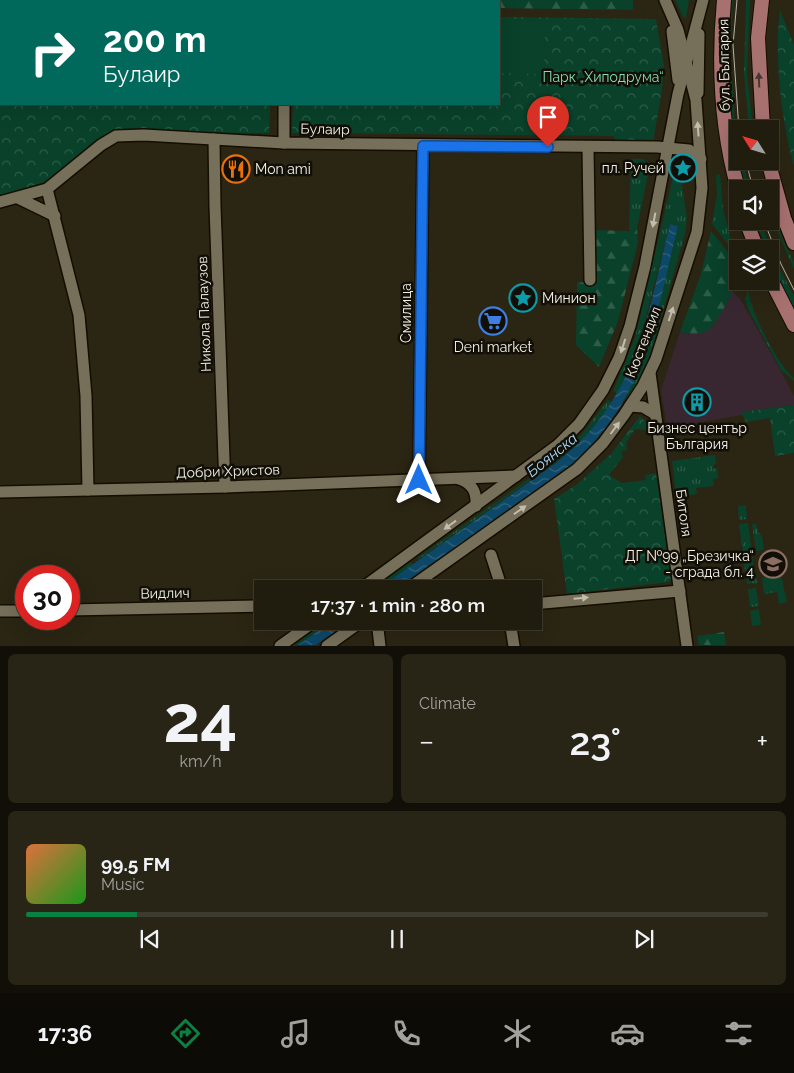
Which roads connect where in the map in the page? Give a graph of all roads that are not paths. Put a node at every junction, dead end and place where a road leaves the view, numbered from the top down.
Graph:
1 (665, 0) edge
2 (703, 0) edge
3 (724, 0) edge
4 (762, 0) edge
5 (672, 20) junction
6 (699, 21) junction
7 (687, 61) junction
8 (678, 94) junction
9 (696, 100) junction
10 (284, 105) edge
11 (763, 120) edge
12 (214, 139) junction
13 (284, 143) junction
14 (423, 146) junction
15 (588, 147) junction
16 (669, 148) junction
17 (700, 159) junction
18 (771, 170) edge
19 (736, 180) edge
20 (47, 189) junction
21 (18, 198) junction
22 (0, 202) edge
23 (55, 216) junction
24 (794, 243) edge
25 (590, 280) dead end
26 (776, 290) edge
27 (794, 325) edge
28 (650, 373) junction
29 (630, 406) junction
30 (655, 414) junction
31 (516, 476) junction
32 (457, 478) junction
33 (419, 480) junction
34 (225, 487) junction
35 (88, 490) junction
36 (0, 492) edge
37 (476, 506) junction
38 (491, 555) dead end
39 (373, 580) edge
40 (421, 580) edge
41 (499, 580) edge
42 (680, 591) junction
43 (542, 603) edge
44 (254, 606) edge
45 (80, 610) edge
46 (15, 611) edge
47 (0, 612) edge
48 (292, 630) edge
49 (302, 630) edge
50 (349, 630) edge
51 (378, 630) edge
52 (511, 630) edge
53 (290, 638) junction
54 (280, 646) edge
55 (327, 646) edge
56 (380, 646) edge
57 (514, 646) edge
58 (687, 646) edge

1 - 5 street
2 - 6 street
3 - 19 main road, бул. България
11 -> 4 main road
5 - 7 street, Кюстендил
5 - 8 street
6 - 7 street
6 - 9 street
7 - 8 street
7 - 9 street, Кюстендил
8 - 16 street, Кюстендил
17 -> 9 street, Кюстендил
10 - 13 street
12 - 13 street, Булаир
12 - 20 street, Булаир
12 - 34 street, Никола Палаузов
13 - 14 street, Булаир
14 - 15 street, Булаир
14 - 33 street, Смилица
15 - 16 street, Булаир
15 - 25 street
16 - 17 street, Булаир
16 -> 31 street, Кюстендил
28 -> 17 street, Кюстендил
18 - 24 main road
20 - 21 street, Булаир
20 - 23 street
21 - 22 street, Булаир
21 - 23 street
23 - 35 street
26 - 27 main road
28 - 29 street, Кюстендил
28 - 30 street, Битоля
29 - 30 street
40 -> 29 street, Кюстендил
30 - 42 street, Битоля
31 - 32 street, Добри Христов
31 - 37 street, Кюстендил
32 - 33 street, Добри Христов
32 - 37 street
33 - 34 street, Добри Христов
34 - 35 street, Добри Христов
35 - 36 street, Добри Христов
37 -> 39 street, Кюстендил
38 - 41 street
43 -> 42 street
42 - 58 street, Битоля
44 - 45 street, Видлич
46 - 47 street
48 - 53 street
49 - 53 street
50 - 55 street
51 - 56 street
52 - 57 street
53 - 54 street

